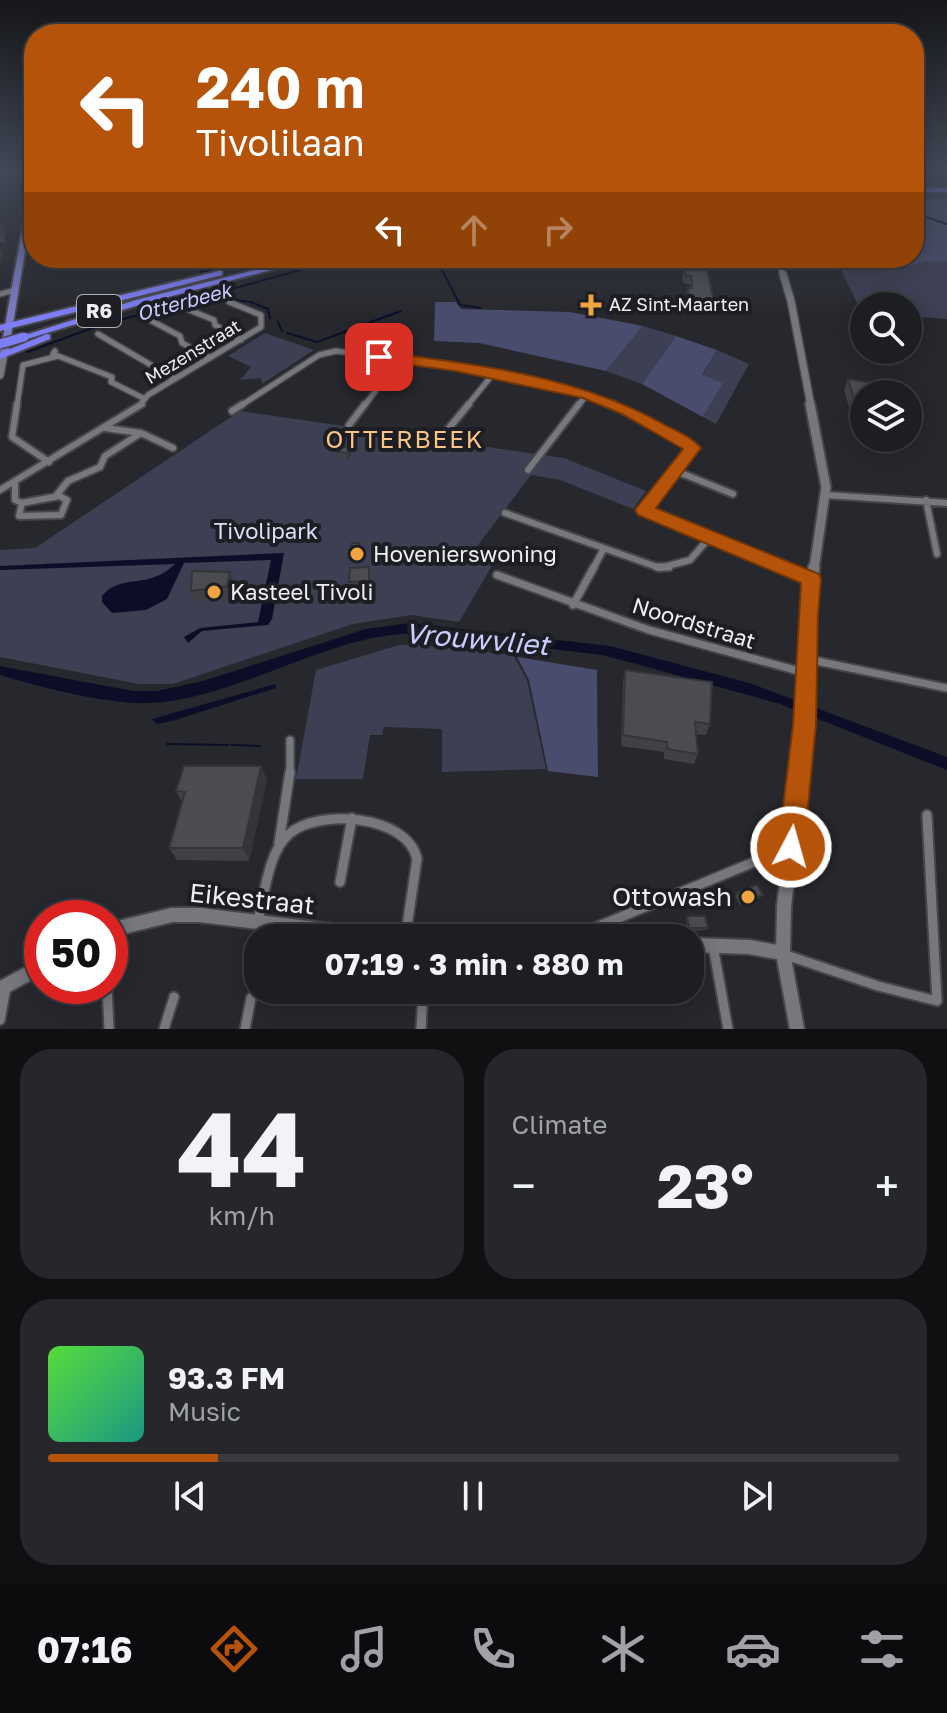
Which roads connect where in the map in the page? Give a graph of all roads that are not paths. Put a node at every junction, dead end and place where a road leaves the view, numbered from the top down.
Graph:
1 (24, 238) edge
2 (23, 244) joint
3 (246, 268) edge
4 (251, 268) edge
5 (271, 268) edge
6 (781, 268) edge
7 (225, 279) junction
8 (15, 290) junction
9 (0, 294) edge
10 (229, 302) dead end
11 (187, 309) dead end
12 (150, 320) dead end
13 (5, 326) edge
14 (98, 334) dead end
15 (24, 335) junction
16 (241, 340) junction
17 (1, 349) edge
18 (210, 358) junction
19 (400, 359) junction
20 (493, 374) junction
21 (0, 375) edge
22 (175, 379) junction
23 (587, 394) junction
24 (144, 402) junction
25 (232, 411) dead end
26 (349, 425) dead end
27 (104, 427) junction
28 (141, 433) junction
29 (439, 440) dead end
30 (173, 448) dead end
31 (49, 462) junction
32 (528, 470) dead end
33 (676, 471) junction
34 (0, 483) edge
35 (13, 483) junction
36 (0, 490) edge
37 (733, 494) dead end
38 (826, 495) junction
39 (55, 497) junction
40 (926, 500) junction
41 (22, 503) junction
42 (947, 503) edge
43 (505, 513) dead end
44 (710, 537) junction
45 (603, 550) junction
46 (937, 554) dead end
47 (497, 575) dead end
48 (812, 579) junction
49 (573, 605) junction
50 (807, 659) junction
51 (806, 673) junction
52 (945, 685) edge
53 (290, 740) dead end
54 (927, 815) dead end
55 (352, 818) junction
56 (279, 843) junction
57 (791, 847) junction
58 (340, 882) dead end
59 (257, 923) junction
60 (266, 924) edge
61 (407, 924) edge
62 (604, 924) edge
63 (128, 926) edge
64 (704, 945) edge
65 (712, 945) junction
66 (783, 953) junction
67 (24, 976) edge
68 (3, 987) edge
69 (174, 997) dead end
70 (108, 1004) edge
71 (250, 1004) edge
72 (422, 1004) edge
73 (0, 1020) edge
74 (109, 1029) edge
75 (164, 1029) edge
76 (245, 1029) edge
77 (421, 1029) edge
78 (728, 1029) edge
79 (797, 1029) edge

1 - 2 main road
2 - 8 main road
3 - 13 highway
4 - 15 highway, R6
5 - 7 highway, R6
6 - 38 main road
7 - 15 highway, R6
7 - 17 highway
8 - 9 street
8 - 13 main road
10 - 16 street, Mezenstraat
11 - 16 street
12 - 18 street
13 - 17 main road
14 - 22 street
15 - 17 highway, R6, bridge
16 - 18 street, Mezenstraat
17 - 21 main road
18 - 22 street, Mezenstraat
19 - 20 street
19 - 25 street
19 - 26 street
20 - 23 street
20 - 29 street
22 - 24 street, Mezenstraat
23 - 32 street
23 - 33 street
24 - 27 street, Mezenstraat
24 - 31 street
27 - 28 street
27 - 31 street, Mezenstraat
28 - 30 street
28 - 39 street
31 - 35 street, Mezenstraat
33 - 37 street
33 - 44 street
34 - 35 street
35 - 36 street, Mezenstraat
35 - 41 street
38 - 40 street
38 - 48 main road
39 - 41 street
39 - 41 street
40 - 42 street
40 - 46 street
43 - 45 street
44 - 45 street
44 - 48 street
45 - 49 street
47 - 49 street, Noordstraat
48 - 50 main road
49 - 51 street, Noordstraat
50 - 51 main road
50 - 52 street
51 - 57 main road
53 - 56 street
54 - 66 street
55 - 56 street
55 - 58 street
55 - 61 street
56 - 59 street
57 - 62 street
57 - 66 main road
59 - 60 main road, Eikestraat
59 - 63 main road, Eikestraat
64 - 65 main road
65 - 66 main road
65 - 78 street
66 - 79 main road
67 - 68 main road
68 - 73 street
69 - 75 street
70 - 74 street
71 - 76 street
72 - 77 street

